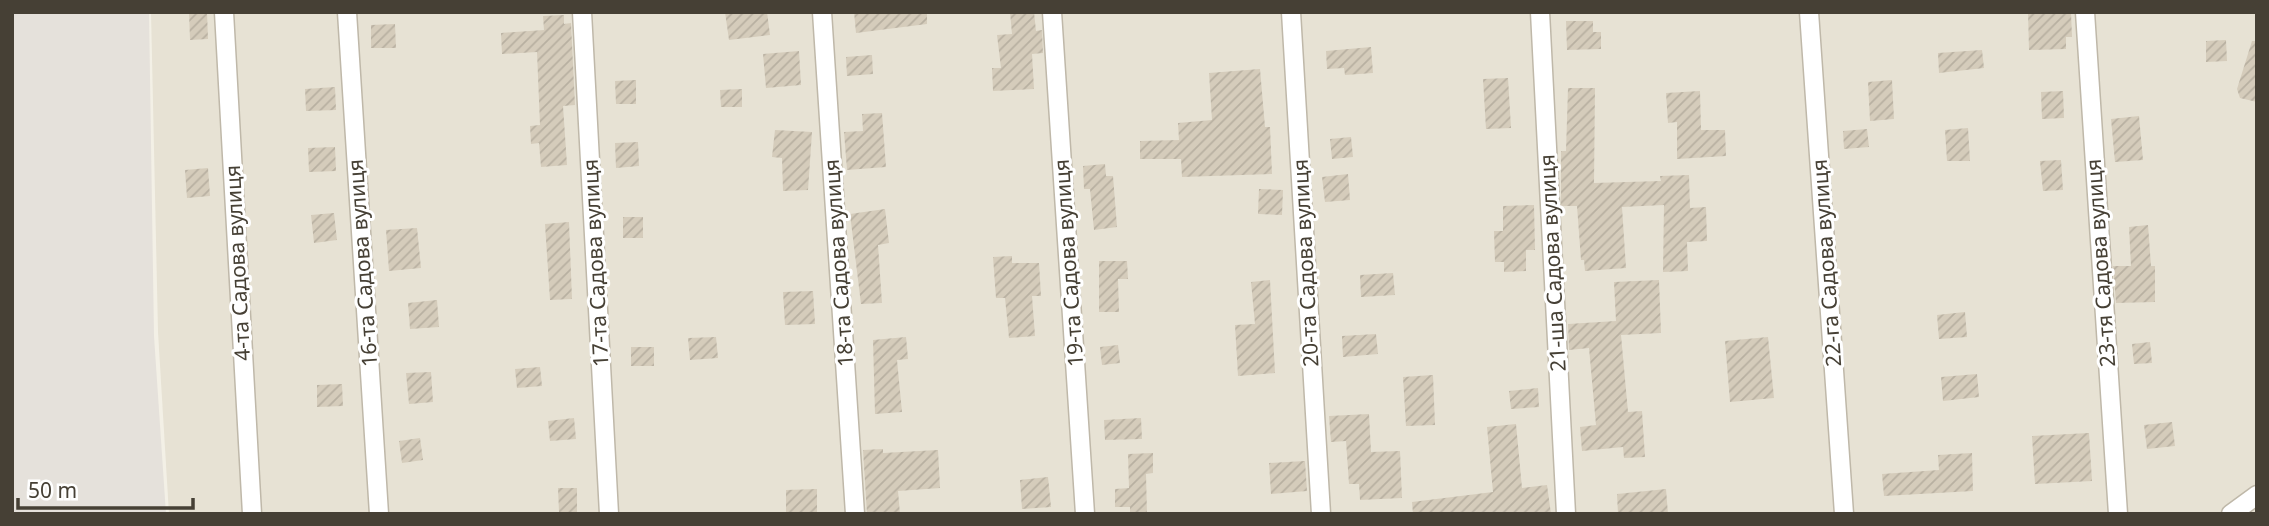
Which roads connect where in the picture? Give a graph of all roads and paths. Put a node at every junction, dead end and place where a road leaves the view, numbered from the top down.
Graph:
1 (224, 12) edge
2 (347, 12) edge
3 (582, 12) edge
4 (822, 12) edge
5 (1052, 12) edge
6 (1291, 12) edge
7 (1540, 12) edge
8 (1809, 12) edge
9 (2085, 12) edge
10 (2257, 495) edge
11 (252, 514) edge
12 (380, 514) edge
13 (609, 514) edge
14 (855, 514) edge
15 (1085, 514) edge
16 (1321, 514) edge
17 (1566, 514) edge
18 (1844, 514) edge
19 (2118, 514) edge
20 (2231, 514) edge

1 - 11 street, 4-та Садова вулиця
2 - 12 street, 16-та Садова вулиця
3 - 13 street, 17-та Садова вулиця
4 - 14 street, 18-та Садова вулиця
5 - 15 street, 19-та Садова вулиця
6 - 16 street, 20-та Садова вулиця
7 - 17 street, 21-ша Садова вулиця
8 - 18 street, 22-га Садова вулиця
9 - 19 street, 23-тя Садова вулиця
10 - 20 street

